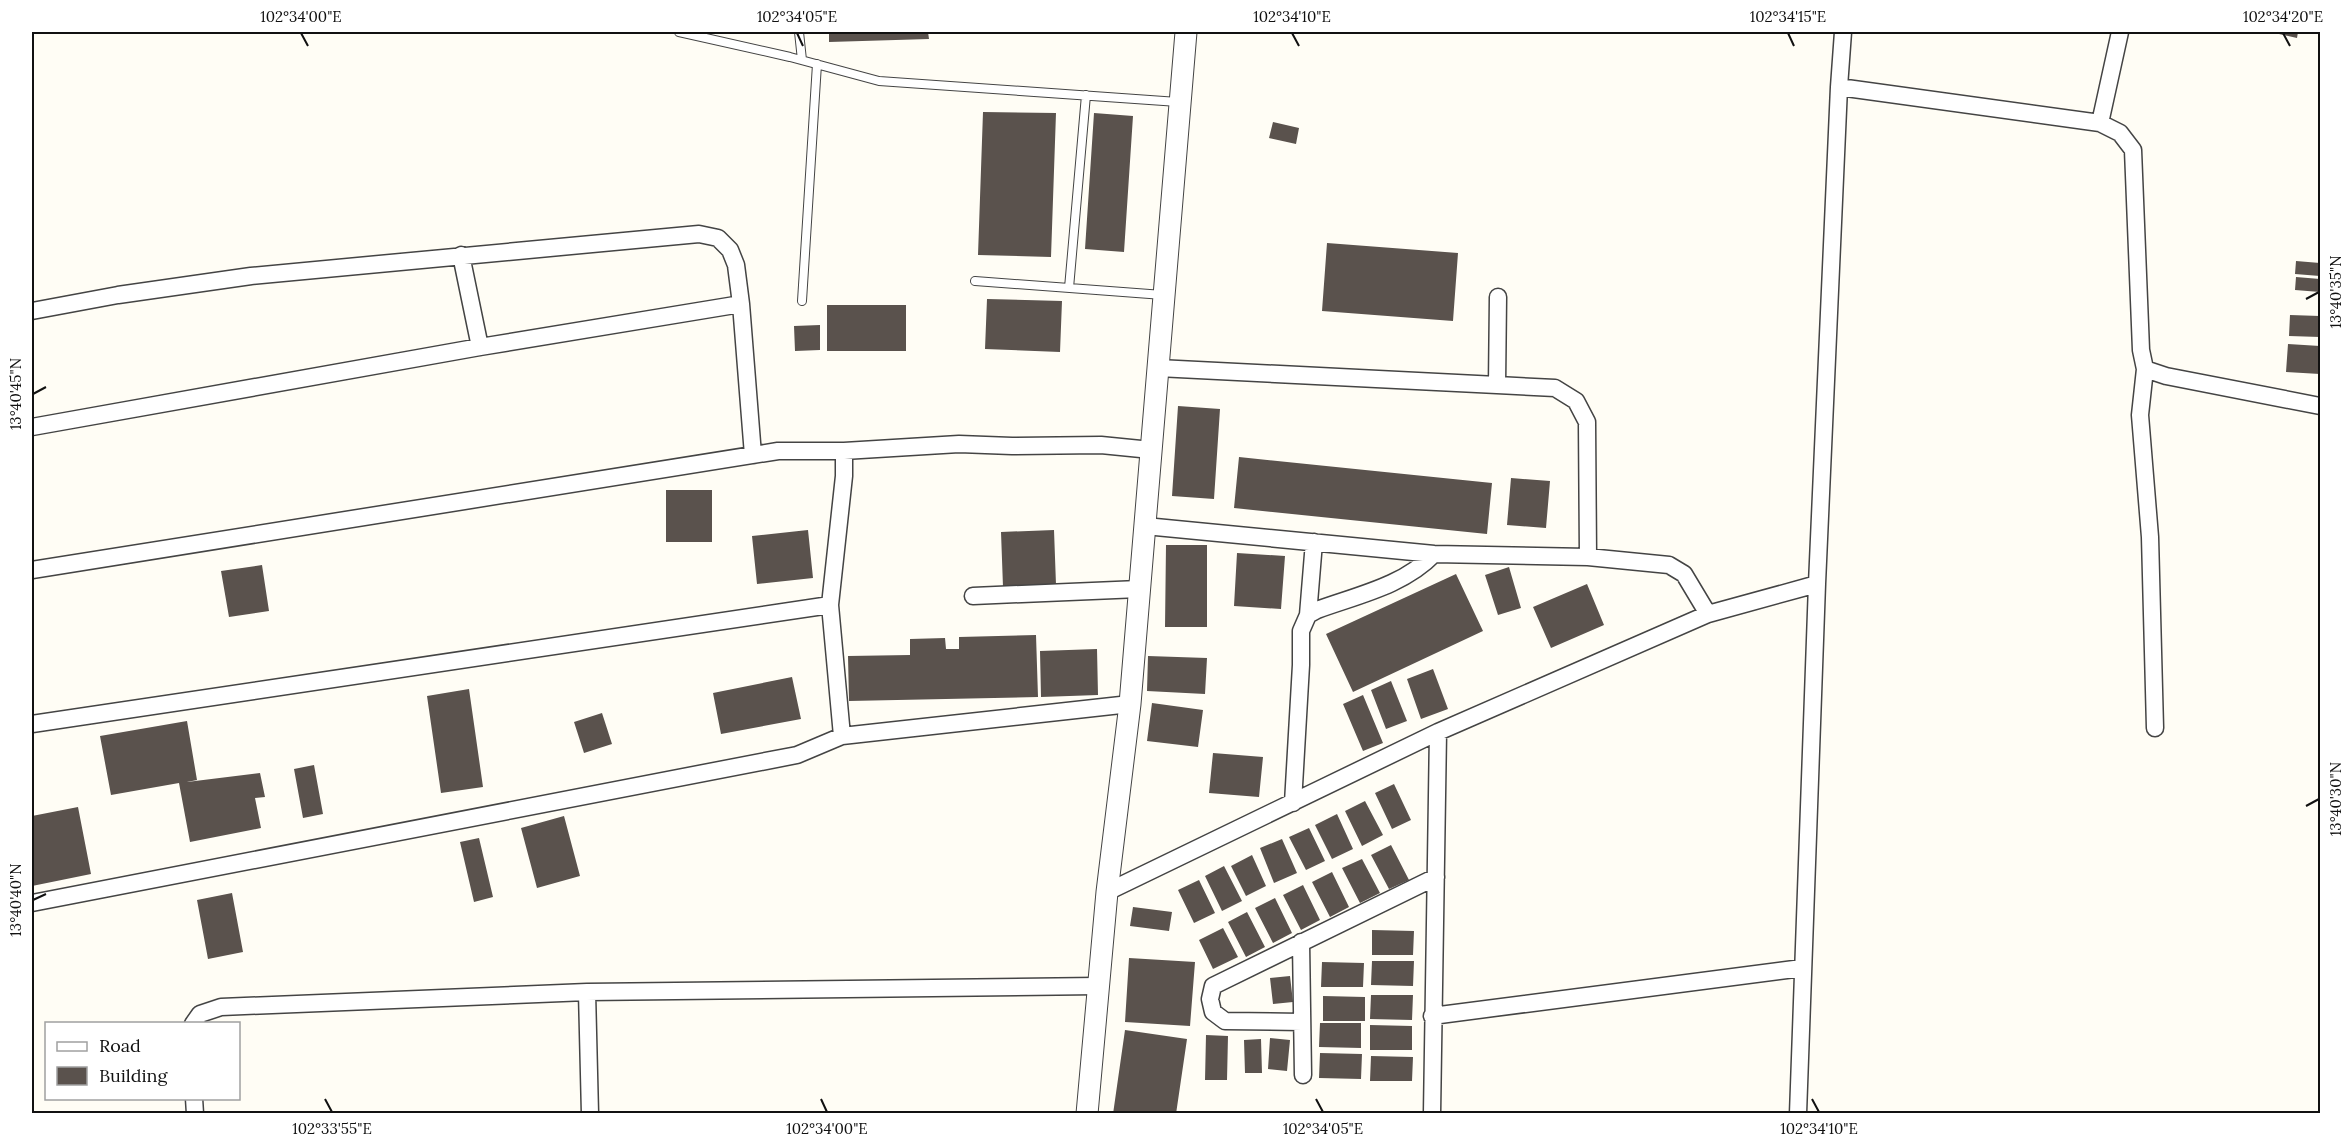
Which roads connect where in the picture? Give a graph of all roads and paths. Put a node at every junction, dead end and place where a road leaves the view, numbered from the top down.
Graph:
1 (678, 32) edge
2 (799, 32) edge
3 (1186, 32) edge
4 (1843, 32) edge
5 (2120, 32) edge
6 (802, 60) junction
7 (817, 64) junction
8 (1839, 87) junction
9 (1086, 95) junction
10 (1181, 102) junction
11 (2100, 123) junction
12 (461, 255) junction
13 (975, 281) dead end
14 (1069, 288) junction
15 (1164, 295) junction
16 (1498, 297) dead end
17 (802, 301) dead end
18 (741, 304) junction
19 (32, 311) edge
20 (480, 347) junction
21 (1158, 368) junction
22 (2145, 369) junction
23 (1497, 385) junction
24 (2320, 406) edge
25 (32, 428) edge
26 (1151, 450) junction
27 (844, 451) junction
28 (753, 455) junction
29 (1145, 526) junction
30 (1314, 542) junction
31 (1434, 554) junction
32 (1587, 557) junction
33 (32, 570) edge
34 (1817, 584) junction
35 (1139, 589) junction
36 (973, 596) dead end
37 (830, 605) junction
38 (1708, 614) junction
39 (1308, 615) junction
40 (1130, 704) junction
41 (32, 724) edge
42 (2156, 728) dead end
43 (1438, 732) junction
44 (842, 736) junction
45 (1293, 802) junction
46 (1436, 877) junction
47 (1107, 892) junction
48 (32, 903) edge
49 (1301, 942) junction
50 (1802, 968) junction
51 (1098, 986) junction
52 (587, 992) junction
53 (1432, 1016) junction
54 (194, 1022) edge
55 (1302, 1022) junction
56 (1303, 1075) dead end
57 (590, 1113) edge
58 (1087, 1113) edge
59 (1432, 1113) edge
60 (1798, 1113) edge

1 - 6 lane
2 - 6 lane
3 - 10 street
4 - 8 street
5 - 11 street
6 - 7 lane
7 - 9 lane
7 - 17 lane
8 - 11 street
8 - 34 street
9 - 10 lane
9 - 14 lane
10 - 15 street
11 - 22 street
12 - 18 street
12 - 19 street
12 - 20 street
13 - 14 lane
14 - 15 lane
15 - 21 street
16 - 23 street
18 - 20 street
18 - 28 street
20 - 25 street
21 - 23 street
21 - 26 street
22 - 24 street
22 - 42 street
23 - 32 street
26 - 27 street
26 - 29 street
27 - 28 street
27 - 37 street
28 - 33 street
29 - 30 street
29 - 35 street
30 - 31 street
30 - 39 street
31 - 32 street
31 - 39 street
32 - 38 street
34 - 38 street
34 - 50 street
35 - 36 street
35 - 40 street
37 - 41 street
37 - 44 street
38 - 43 street
39 - 45 street
40 - 44 street
40 - 47 street
43 - 45 street
43 - 46 street
44 - 48 street
45 - 47 street
46 - 49 street
46 - 53 street
47 - 51 street
49 - 55 street
49 - 55 street
50 - 53 street
50 - 60 street
51 - 52 street
51 - 58 street
52 - 54 street
52 - 57 street
53 - 59 street
55 - 56 street

